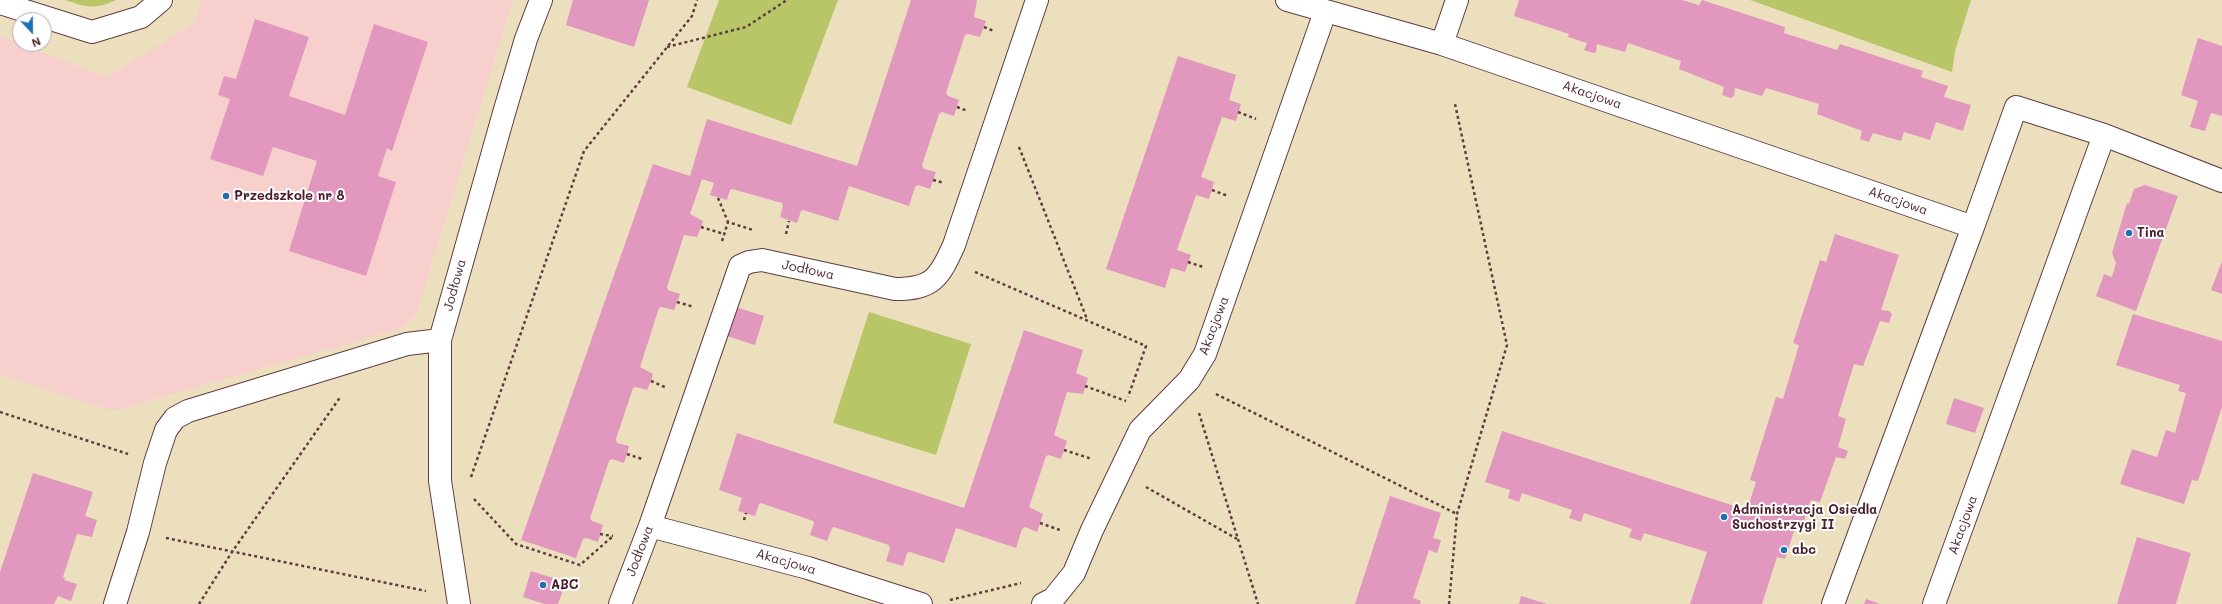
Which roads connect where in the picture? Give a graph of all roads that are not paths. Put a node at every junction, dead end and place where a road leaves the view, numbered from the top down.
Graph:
1 (161, 0) edge
2 (541, 0) edge
3 (1037, 0) edge
4 (1287, 0) edge
5 (1457, 0) edge
6 (0, 3) edge
7 (1324, 12) junction
8 (1442, 44) junction
9 (2104, 135) junction
10 (2222, 181) edge
11 (1973, 227) junction
12 (440, 340) junction
13 (650, 526) junction
14 (457, 595) edge
15 (115, 604) edge
16 (620, 604) edge
17 (921, 604) edge
18 (1043, 604) edge
19 (1833, 604) edge
20 (1934, 604) edge

1 - 6 street
2 - 12 street, Jodłowa
3 - 13 street, Jodłowa
4 - 7 street, Akacjowa
5 - 8 street
7 - 8 street, Akacjowa
7 - 18 street, Akacjowa
8 - 11 street, Akacjowa
9 - 10 street
9 - 11 street
9 - 20 street, Akacjowa
11 - 19 street
12 - 14 street, Jodłowa
12 - 15 street
13 - 16 street, Jodłowa
13 - 17 street, Akacjowa

